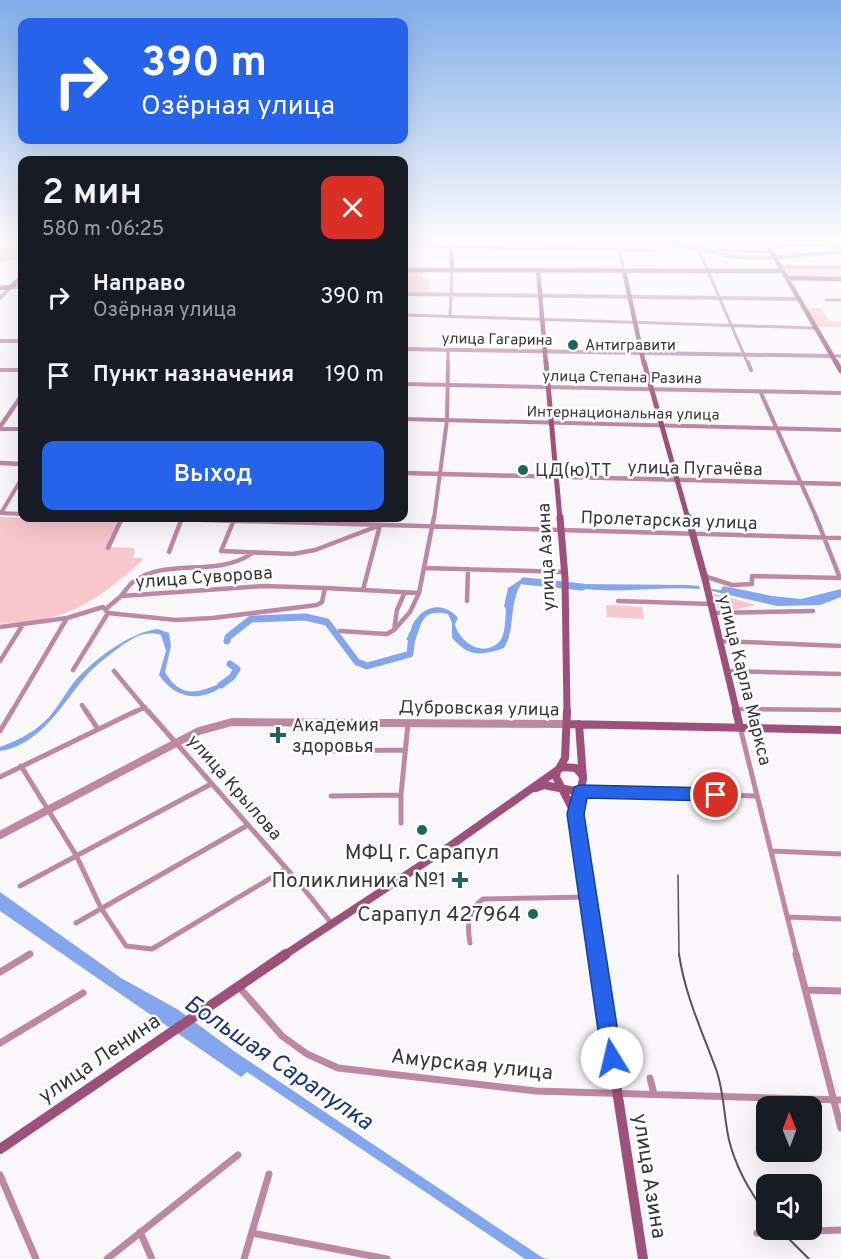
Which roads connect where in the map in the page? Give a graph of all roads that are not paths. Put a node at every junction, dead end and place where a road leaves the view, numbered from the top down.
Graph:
1 (630, 297) edge
2 (452, 298) edge
3 (541, 298) edge
4 (698, 298) edge
5 (720, 298) junction
6 (799, 299) joint
7 (826, 300) dead end
8 (841, 300) edge
9 (408, 315) edge
10 (450, 316) junction
11 (543, 319) junction
12 (636, 322) junction
13 (732, 325) junction
14 (815, 327) junction
15 (0, 341) edge
16 (18, 341) edge
17 (408, 349) edge
18 (448, 350) junction
19 (546, 352) junction
20 (643, 354) junction
21 (745, 355) junction
22 (832, 356) junction
23 (841, 356) edge
24 (751, 369) dead end
25 (0, 370) edge
26 (18, 370) edge
27 (841, 371) edge
28 (408, 384) edge
29 (447, 386) junction
30 (549, 387) junction
31 (652, 390) junction
32 (760, 391) junction
33 (841, 393) edge
34 (18, 401) edge
35 (0, 415) edge
36 (8, 415) junction
37 (408, 419) edge
38 (447, 420) junction
39 (553, 423) junction
40 (663, 426) junction
41 (0, 428) edge
42 (18, 429) edge
43 (777, 429) junction
44 (841, 430) edge
45 (0, 463) edge
46 (18, 464) edge
47 (408, 473) edge
48 (441, 474) junction
49 (558, 477) junction
50 (679, 481) junction
51 (801, 483) junction
52 (841, 484) edge
53 (18, 485) edge
54 (1, 513) edge
55 (18, 514) edge
56 (120, 522) edge
57 (180, 522) edge
58 (233, 522) edge
59 (292, 522) edge
60 (380, 525) junction
61 (434, 526) junction
62 (562, 530) junction
63 (693, 533) junction
64 (825, 537) junction
65 (841, 538) edge
66 (108, 548) dead end
67 (169, 552) dead end
68 (251, 554) junction
69 (425, 568) junction
70 (468, 569) junction
71 (565, 575) junction
72 (704, 577) junction
73 (841, 578) edge
74 (325, 588) junction
75 (363, 590) junction
76 (405, 592) junction
77 (419, 593) junction
78 (121, 596) junction
79 (467, 600) dead end
80 (710, 600) junction
81 (618, 601) dead end
82 (107, 611) junction
83 (813, 611) dead end
84 (713, 613) junction
85 (67, 618) junction
86 (22, 626) junction
87 (0, 627) edge
88 (394, 630) junction
89 (340, 632) dead end
90 (720, 641) junction
91 (841, 646) edge
92 (0, 661) edge
93 (73, 670) dead end
94 (114, 671) dead end
95 (727, 671) junction
96 (841, 674) edge
97 (82, 705) dead end
98 (145, 707) junction
99 (736, 709) junction
100 (841, 710) edge
101 (408, 723) junction
102 (567, 724) junction
103 (579, 724) junction
104 (740, 727) junction
105 (98, 729) junction
106 (841, 730) edge
107 (0, 731) edge
108 (177, 743) junction
109 (404, 750) junction
110 (334, 751) dead end
111 (21, 766) junction
112 (0, 777) edge
113 (559, 777) junction
114 (583, 779) junction
115 (211, 784) junction
116 (580, 792) junction
117 (401, 795) junction
118 (332, 796) dead end
119 (757, 796) junction
120 (518, 798) junction
121 (48, 810) junction
122 (575, 814) junction
123 (400, 824) dead end
124 (248, 825) junction
125 (0, 835) edge
126 (772, 851) junction
127 (841, 854) edge
128 (76, 855) junction
129 (286, 869) junction
130 (20, 886) dead end
131 (588, 897) junction
132 (101, 908) junction
133 (788, 917) junction
134 (841, 919) edge
135 (76, 923) dead end
136 (332, 924) junction
137 (470, 943) dead end
138 (30, 954) dead end
139 (0, 972) edge
140 (239, 987) junction
141 (806, 990) junction
142 (841, 991) edge
143 (83, 993) dead end
144 (0, 1043) edge
145 (650, 1078) dead end
146 (617, 1093) junction
147 (654, 1094) junction
148 (832, 1099) junction
149 (841, 1100) edge
150 (841, 1128) edge
151 (0, 1149) edge
152 (237, 1155) dead end
153 (269, 1174) dead end
154 (0, 1175) edge
155 (841, 1230) edge
156 (822, 1231) edge
157 (140, 1232) junction
158 (252, 1233) junction
159 (36, 1259) edge
160 (107, 1259) edge
161 (152, 1259) edge
162 (244, 1259) edge
163 (387, 1259) edge
164 (643, 1259) edge

1 - 12 main road, улица Карла Маркса
2 - 10 street
3 - 11 main road, улица Азина
4 - 5 street
5 - 6 street
5 - 13 street
6 - 14 main road
7 - 8 street
9 - 10 street
10 - 11 street
11 - 12 street
11 - 19 main road, улица Азина
12 - 13 street
12 - 20 main road, улица Карла Маркса
13 - 14 street
13 - 21 street
14 - 22 main road
15 - 16 street
17 - 18 street, улица Гагарина
18 - 19 street, улица Гагарина
18 - 29 street
19 - 20 street, улица Гагарина
19 - 30 main road, улица Азина
20 - 21 street, улица Гагарина
20 - 31 main road, улица Карла Маркса
21 - 22 street, улица Гагарина
21 - 24 street
22 - 23 street, улица Гагарина
22 - 27 main road
25 - 26 street
28 - 29 street, улица Степана Разина
29 - 30 street, улица Степана Разина
29 - 38 street
30 - 31 street, улица Степана Разина
30 - 39 main road, улица Азина
31 - 32 street, улица Степана Разина
31 - 40 main road, улица Карла Маркса
32 - 33 street, улица Степана Разина
32 - 43 street
34 - 36 street
35 - 36 street
36 - 41 street
37 - 38 street, Интернациональная улица
38 - 39 street, Интернациональная улица
38 - 48 street
39 - 40 street, Интернациональная улица
39 - 49 main road, улица Азина
40 - 43 street, Интернациональная улица
40 - 50 main road, улица Карла Маркса
41 - 42 street
43 - 44 street, Интернациональная улица
43 - 51 street
45 - 46 street
47 - 48 street, улица Пугачёва
48 - 49 street, улица Пугачёва
48 - 61 street
49 - 50 street, улица Пугачёва
49 - 62 main road, улица Азина
50 - 51 street, улица Пугачёва
50 - 63 main road, улица Карла Маркса
51 - 52 street, улица Пугачёва
51 - 64 street
53 - 54 street
54 - 55 street
56 - 66 street
57 - 67 street
58 - 68 street
59 - 60 street, Пролетарская улица
60 - 61 street, Пролетарская улица
60 - 68 street
60 - 75 street
61 - 62 street, Пролетарская улица
61 - 69 street
62 - 63 street, Пролетарская улица
62 - 71 main road, улица Азина
63 - 64 street, Пролетарская улица
63 - 72 main road, улица Карла Маркса
64 - 65 street, Пролетарская улица
64 - 73 street
68 - 78 street, улица Суворова
69 - 70 street
69 - 77 street
70 - 71 street
70 - 79 street
71 - 102 main road, улица Азина
72 - 73 street
72 - 80 main road, улица Карла Маркса
74 - 75 street, улица Суворова
74 - 78 street, улица Суворова
74 - 82 street
75 - 76 street, улица Суворова
76 - 77 street, улица Суворова
76 - 88 street
77 - 88 street
78 - 82 street
80 - 81 street
80 - 84 main road, улица Карла Маркса
82 - 85 street
82 - 93 street
83 - 84 street
84 - 90 main road, улица Карла Маркса
85 - 86 street
85 - 107 street
86 - 87 street
86 - 92 street
88 - 89 street
90 - 91 street
90 - 95 main road, улица Карла Маркса
94 - 98 street, улица Крылова
95 - 96 street
95 - 99 main road, улица Карла Маркса
97 - 105 street
98 - 105 street
98 - 108 street, улица Крылова
99 - 100 street
99 - 104 main road, улица Карла Маркса
101 - 102 street, Дубровская улица
101 - 108 street, Дубровская улица
101 - 109 street
102 - 103 main road, Дубровская улица
102 - 113 main road, улица Азина
103 - 104 main road, Дубровская улица
103 - 114 main road, улица Азина
104 - 106 main road, Дубровская улица
104 - 119 street, улица Карла Маркса
105 - 111 street
108 - 115 street, улица Крылова
108 - 121 street, Дубровская улица
109 - 110 street
109 - 117 street
111 - 112 street
111 - 121 street
113 - 114 main road
113 - 114 main road
113 - 116 main road, улица Ленина
113 - 120 main road, улица Ленина
113 - 120 main road, улица Ленина
113 - 122 main road, улица Азина
114 - 116 main road, улица Азина
115 - 124 street, улица Крылова
115 - 128 street
116 - 119 street
116 - 122 main road, улица Азина
117 - 118 street
117 - 123 street
119 - 126 street, улица Карла Маркса
120 - 136 main road, улица Ленина
121 - 125 street, Дубровская улица
121 - 128 street
122 - 131 main road, улица Азина
124 - 129 street, улица Крылова
124 - 132 street
126 - 127 street
126 - 133 street, улица Карла Маркса
128 - 130 street
128 - 132 street
129 - 132 street
129 - 136 street, улица Крылова
131 - 137 street
131 - 146 main road, улица Азина
132 - 135 street
133 - 134 street
133 - 141 street, улица Карла Маркса
136 - 140 main road, улица Ленина
138 - 139 street
140 - 146 street, Амурская улица
140 - 151 main road, улица Ленина
141 - 142 street
141 - 148 street, улица Карла Маркса
143 - 144 street
145 - 147 street
146 - 147 street, Амурская улица
146 - 164 main road, улица Азина
147 - 148 street, Амурская улица
148 - 149 street, Амурская улица
148 - 150 street, улица Карла Маркса
152 - 157 street
153 - 158 street
154 - 159 street
155 - 156 street
157 - 160 street
157 - 161 street
158 - 162 street
158 - 163 street

